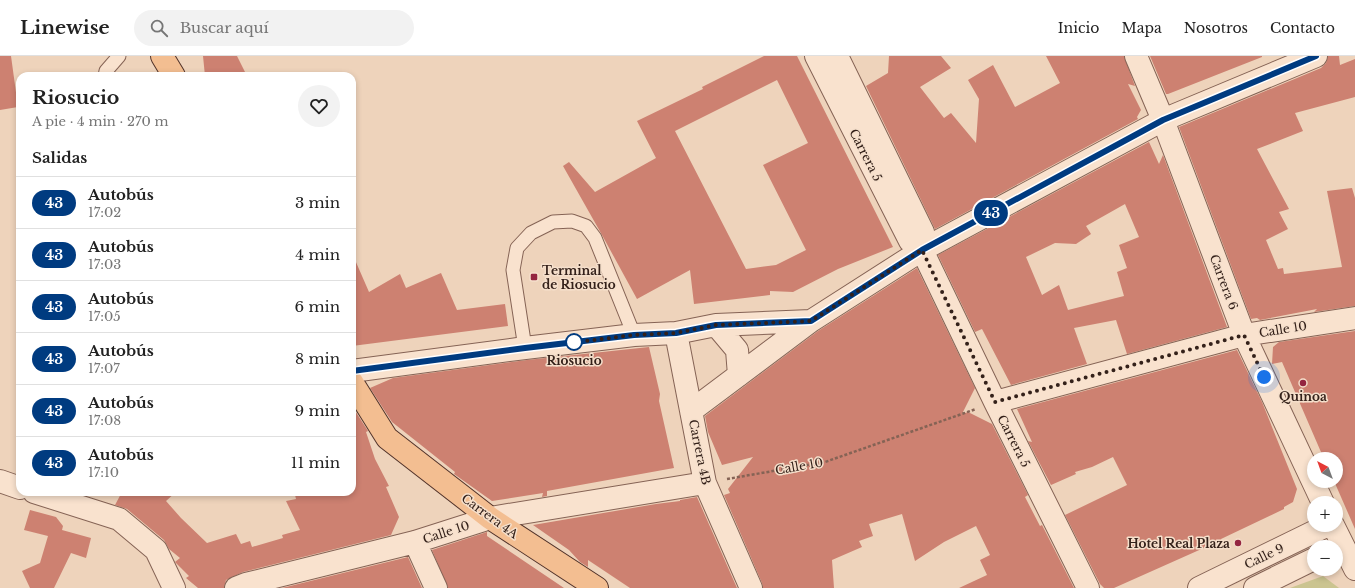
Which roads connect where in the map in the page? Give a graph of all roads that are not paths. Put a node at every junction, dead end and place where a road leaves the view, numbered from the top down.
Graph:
1 (119, 56) edge
2 (162, 56) edge
3 (816, 56) edge
4 (837, 56) edge
5 (1136, 56) edge
6 (1316, 56) edge
7 (106, 72) edge
8 (172, 72) edge
9 (1163, 120) junction
10 (922, 250) junction
11 (1355, 318) edge
12 (811, 321) junction
13 (716, 325) junction
14 (676, 333) junction
15 (634, 335) junction
16 (1244, 335) junction
17 (525, 348) junction
18 (356, 370) edge
19 (739, 375) junction
20 (356, 388) edge
21 (995, 402) junction
22 (691, 411) junction
23 (0, 481) edge
24 (705, 483) junction
25 (16, 487) edge
26 (47, 496) edge
27 (1320, 496) edge
28 (490, 518) junction
29 (1314, 532) edge
30 (415, 542) junction
31 (1343, 552) edge
32 (1307, 562) edge
33 (1355, 569) edge
34 (174, 588) edge
35 (236, 588) edge
36 (436, 588) edge
37 (596, 588) edge
38 (751, 588) edge
39 (1088, 588) edge
40 (1200, 588) edge
41 (1255, 588) edge

1 - 7 lane
2 - 8 main road
3 - 10 street, Carrera 5
4 - 10 street, Carrera 5
5 - 9 street, Carrera 6
6 - 9 street
9 - 10 street
9 - 16 street, Carrera 6
10 - 12 street
10 - 21 street, Carrera 5
11 - 16 street, Calle 10
12 - 13 street
12 - 19 street
13 - 14 street
13 - 19 street
14 - 15 street
14 - 22 street, Carrera 4B
15 - 17 street
15 - 17 lane
16 - 21 street, Calle 10
16 - 27 street, Carrera 6
17 - 18 street
19 - 22 street
20 - 28 main road, Carrera 4A
21 - 39 street, Carrera 5
22 - 24 street, Carrera 4B
23 - 25 street
24 - 28 street, Calle 10
24 - 38 street, Carrera 4B
26 - 34 street
28 - 30 street, Calle 10
28 - 37 main road, Carrera 4A
29 - 40 street, Calle 9
30 - 35 street, Calle 10
30 - 36 street
31 - 33 street
32 - 41 street, Calle 9

